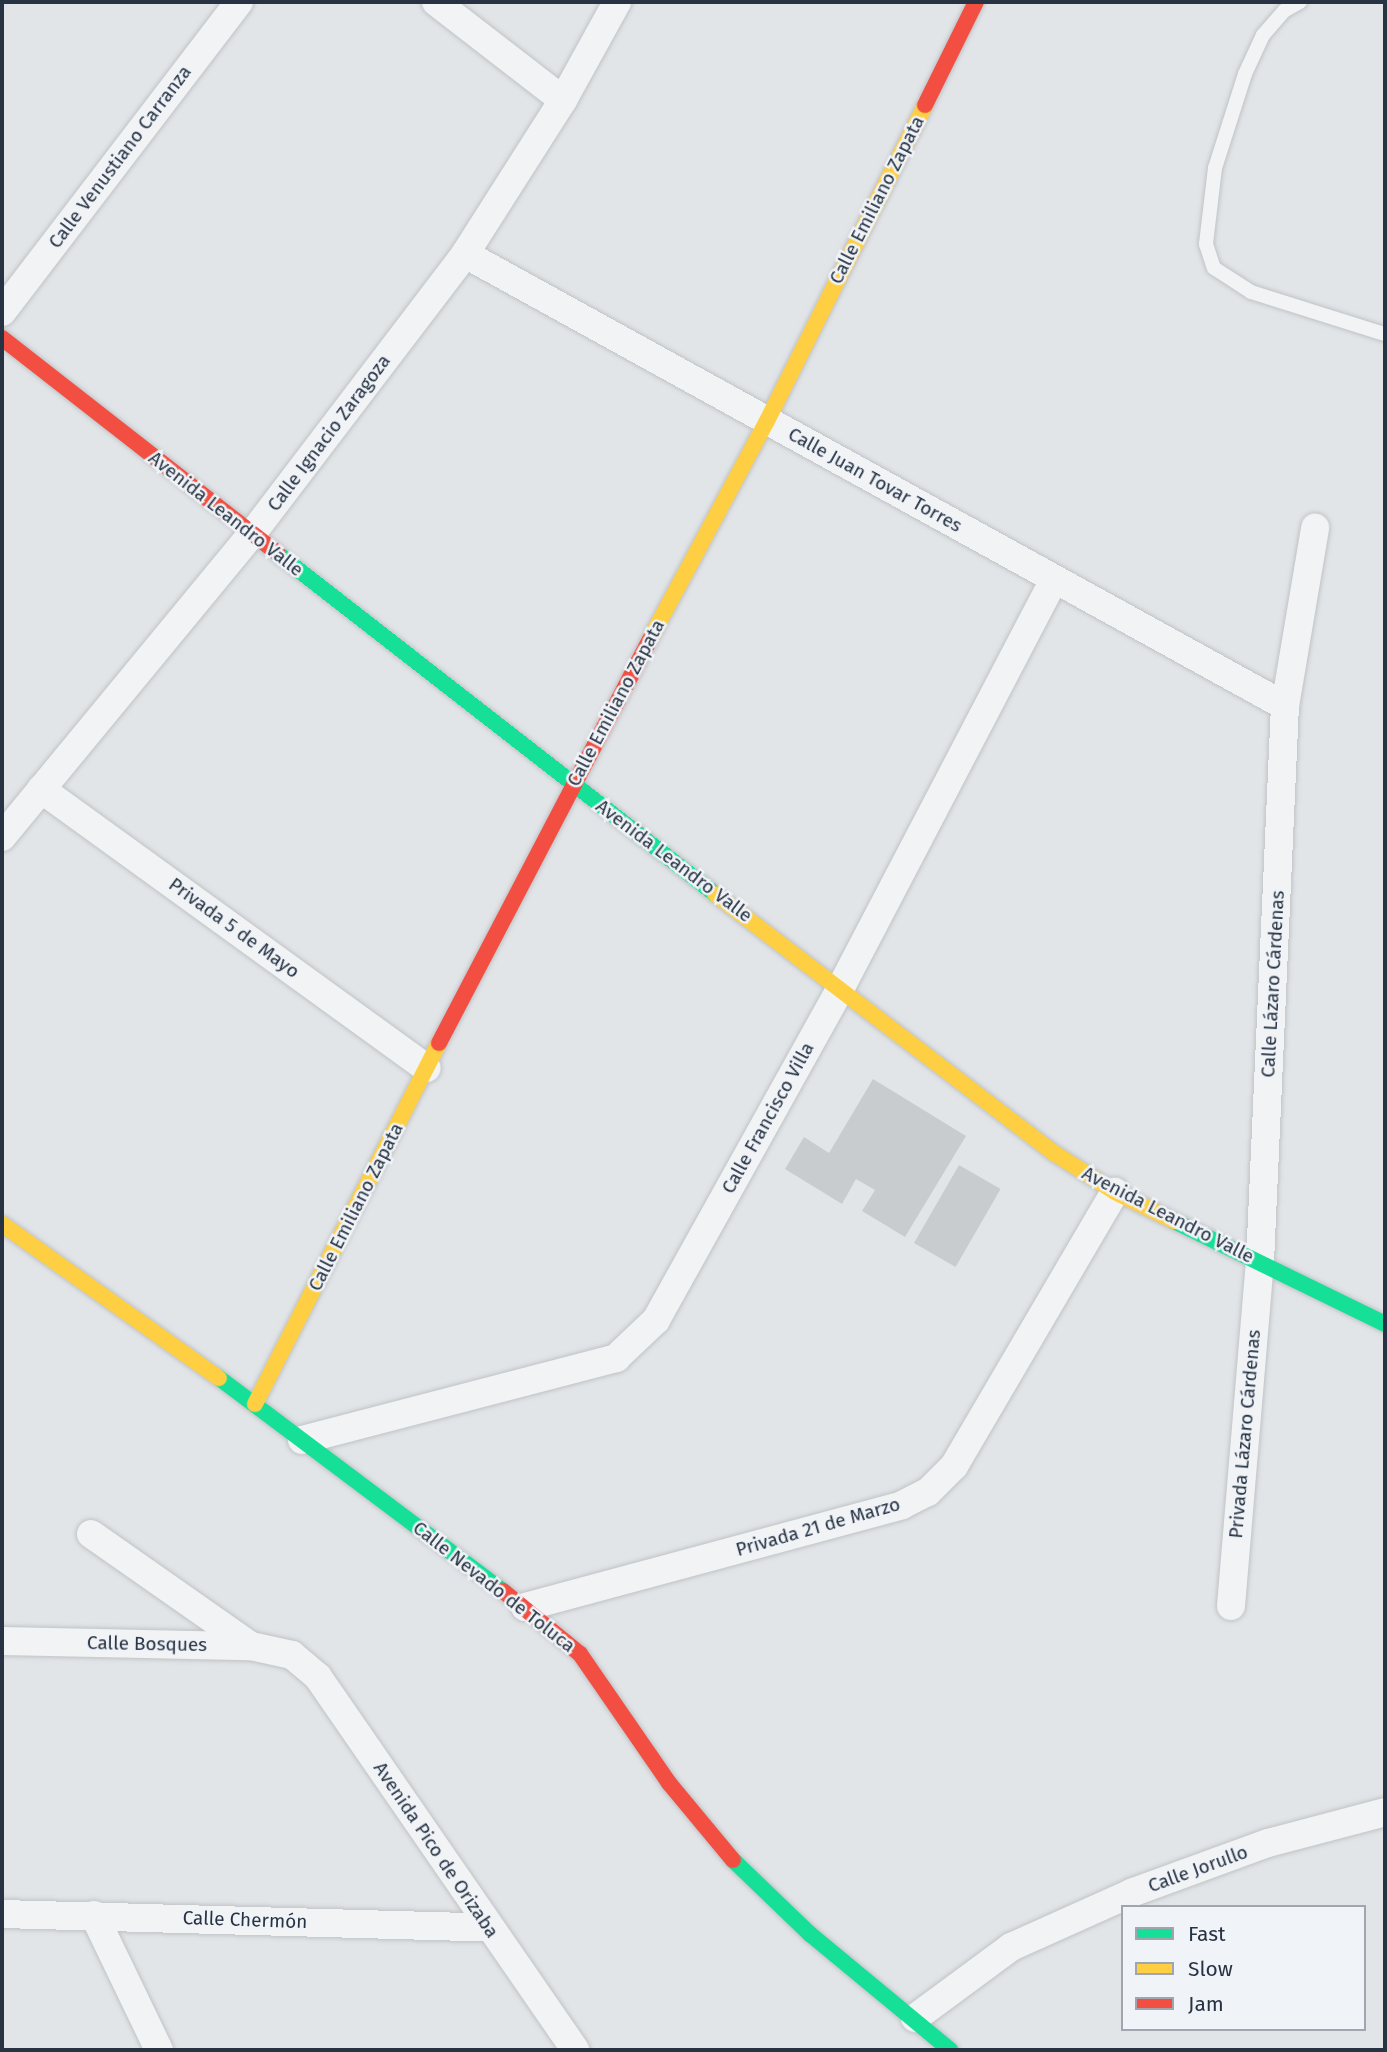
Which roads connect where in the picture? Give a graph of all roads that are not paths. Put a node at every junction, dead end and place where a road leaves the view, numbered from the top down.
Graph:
1 (239, 2) edge
2 (436, 2) edge
3 (617, 2) edge
4 (976, 2) edge
5 (1300, 2) edge
6 (563, 100) junction
7 (465, 254) junction
8 (2, 312) edge
9 (1384, 334) edge
10 (2, 338) edge
11 (767, 421) junction
12 (1315, 528) dead end
13 (253, 534) junction
14 (1054, 579) junction
15 (1285, 706) junction
16 (572, 784) junction
17 (41, 789) junction
18 (2, 837) edge
19 (841, 987) junction
20 (427, 1068) junction
21 (1115, 1192) junction
22 (2, 1224) edge
23 (1260, 1262) junction
24 (1385, 1324) edge
25 (255, 1404) junction
26 (302, 1440) junction
27 (91, 1534) dead end
28 (1231, 1606) dead end
29 (525, 1607) junction
30 (2, 1642) edge
31 (251, 1646) junction
32 (292, 1655) joint
33 (1385, 1812) edge
34 (2, 1914) edge
35 (94, 1915) junction
36 (488, 1928) junction
37 (915, 2018) junction
38 (159, 2050) edge
39 (575, 2050) edge
40 (950, 2050) edge

1 - 8 street, Calle Venustiano Carranza
2 - 6 street
3 - 6 street, Calle Ignacio Zaragoza
4 - 11 street, Calle Emiliano Zapata
5 - 9 lane
6 - 7 street, Calle Ignacio Zaragoza
7 - 11 street, Calle Juan Tovar Torres
7 - 13 street, Calle Ignacio Zaragoza
10 - 13 street, Avenida Leandro Valle
11 - 14 street, Calle Juan Tovar Torres
11 - 16 street, Calle Emiliano Zapata
12 - 15 street
13 - 16 street, Avenida Leandro Valle
13 - 17 street, Calle Ignacio Zaragoza
14 - 15 street, Calle Juan Tovar Torres
14 - 19 street, Calle Francisco Villa
15 - 23 street, Calle Lázaro Cárdenas
16 - 19 street, Avenida Leandro Valle
16 - 20 street, Calle Emiliano Zapata
17 - 18 street, Calle Ignacio Zaragoza
17 - 20 street, Privada 5 de Mayo
19 - 21 street, Avenida Leandro Valle
19 - 26 street, Calle Francisco Villa
20 - 25 street, Calle Emiliano Zapata
21 - 23 street, Avenida Leandro Valle
21 - 29 street, Privada 21 de Marzo
22 - 25 street, Calle Nevado de Toluca
23 - 24 street, Avenida Leandro Valle
23 - 28 street, Privada Lázaro Cárdenas
25 - 26 street, Calle Nevado de Toluca
26 - 29 street, Calle Nevado de Toluca
27 - 31 street
29 - 37 street, Calle Nevado de Toluca
30 - 31 street, Calle Bosques
31 - 32 street, Calle Bosques
32 - 36 street, Avenida Pico de Orizaba
33 - 37 street, Calle Jorullo
34 - 35 street, Calle Chermón
35 - 36 street, Calle Chermón
35 - 38 street
36 - 39 street, Avenida Pico de Orizaba
37 - 40 street, Calle Nevado de Toluca

